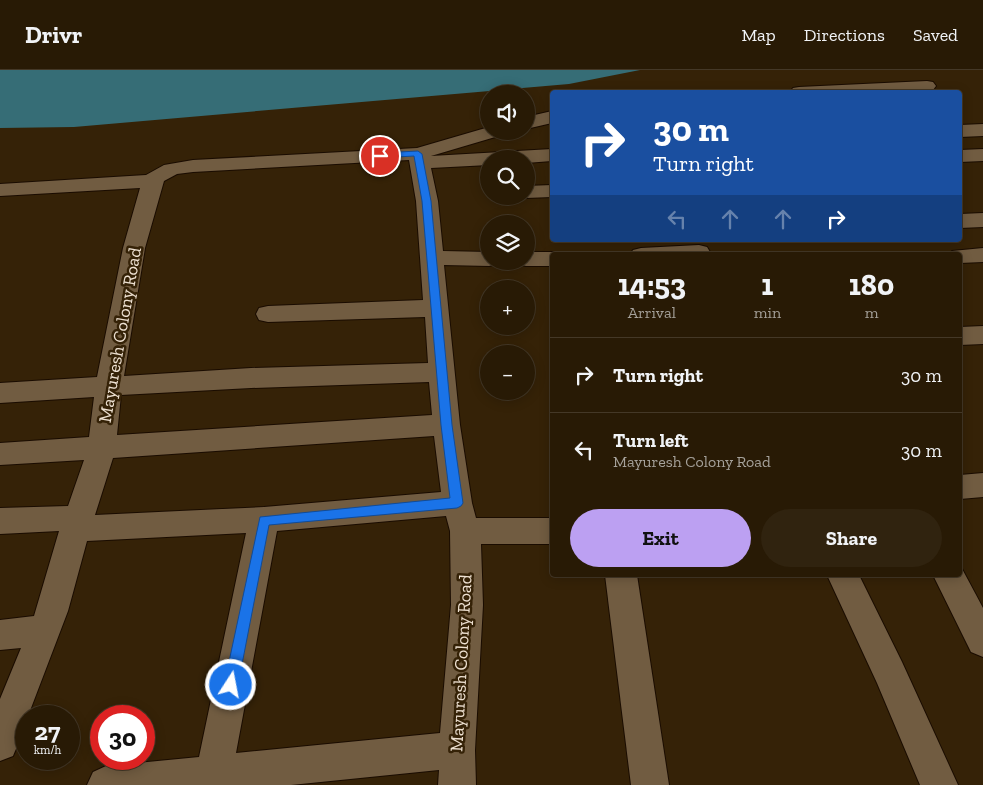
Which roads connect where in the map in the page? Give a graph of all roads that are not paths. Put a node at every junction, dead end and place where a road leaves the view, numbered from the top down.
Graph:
1 (927, 86) dead end
2 (842, 90) edge
3 (550, 117) edge
4 (535, 121) edge
5 (983, 130) edge
6 (962, 131) edge
7 (480, 136) edge
8 (550, 155) edge
9 (983, 155) edge
10 (535, 156) edge
11 (962, 156) edge
12 (418, 159) junction
13 (480, 159) edge
14 (152, 181) junction
15 (0, 190) edge
16 (550, 191) edge
17 (535, 192) edge
18 (983, 220) edge
19 (962, 221) edge
20 (699, 249) edge
21 (670, 252) edge
22 (983, 255) edge
23 (962, 256) edge
24 (432, 258) junction
25 (480, 259) edge
26 (535, 259) edge
27 (550, 259) edge
28 (437, 308) junction
29 (268, 314) dead end
30 (983, 335) edge
31 (962, 336) edge
32 (443, 372) junction
33 (109, 385) junction
34 (0, 392) edge
35 (446, 425) junction
36 (102, 449) junction
37 (0, 454) edge
38 (457, 503) junction
39 (264, 520) junction
40 (0, 521) edge
41 (77, 523) junction
42 (550, 530) edge
43 (465, 531) junction
44 (621, 577) edge
45 (844, 577) edge
46 (950, 577) edge
47 (44, 630) junction
48 (0, 635) edge
49 (983, 641) edge
50 (1, 736) edge
51 (457, 768) edge
52 (212, 780) edge
53 (106, 785) edge
54 (650, 785) edge
55 (939, 785) edge

1 - 2 street
3 - 4 street
5 - 6 street
7 - 12 street
8 - 10 street
9 - 11 street
12 - 13 street
12 - 14 street
12 - 24 street, Mayuresh Colony Road
14 - 15 street
14 - 33 street, Mayuresh Colony Road
16 - 17 street
18 - 19 street
20 - 21 street
22 - 23 street
24 - 25 street
24 - 28 street, Mayuresh Colony Road
26 - 27 street
28 - 29 street
28 - 32 street, Mayuresh Colony Road
30 - 31 street
32 - 33 street
32 - 35 street, Mayuresh Colony Road
33 - 34 street
33 - 36 street, Mayuresh Colony Road
35 - 36 street
35 - 38 street, Mayuresh Colony Road
36 - 37 street
36 - 41 street, Mayuresh Colony Road
38 - 39 street
38 - 43 street, Mayuresh Colony Road
39 - 41 street
39 - 52 street
40 - 41 street
41 - 47 street, Mayuresh Colony Road
42 - 43 street
43 - 51 street, Mayuresh Colony Road
44 - 54 street
45 - 55 street
46 - 49 street
47 - 48 street
47 - 50 street, Mayuresh Colony Road
51 - 52 street
52 - 53 street

